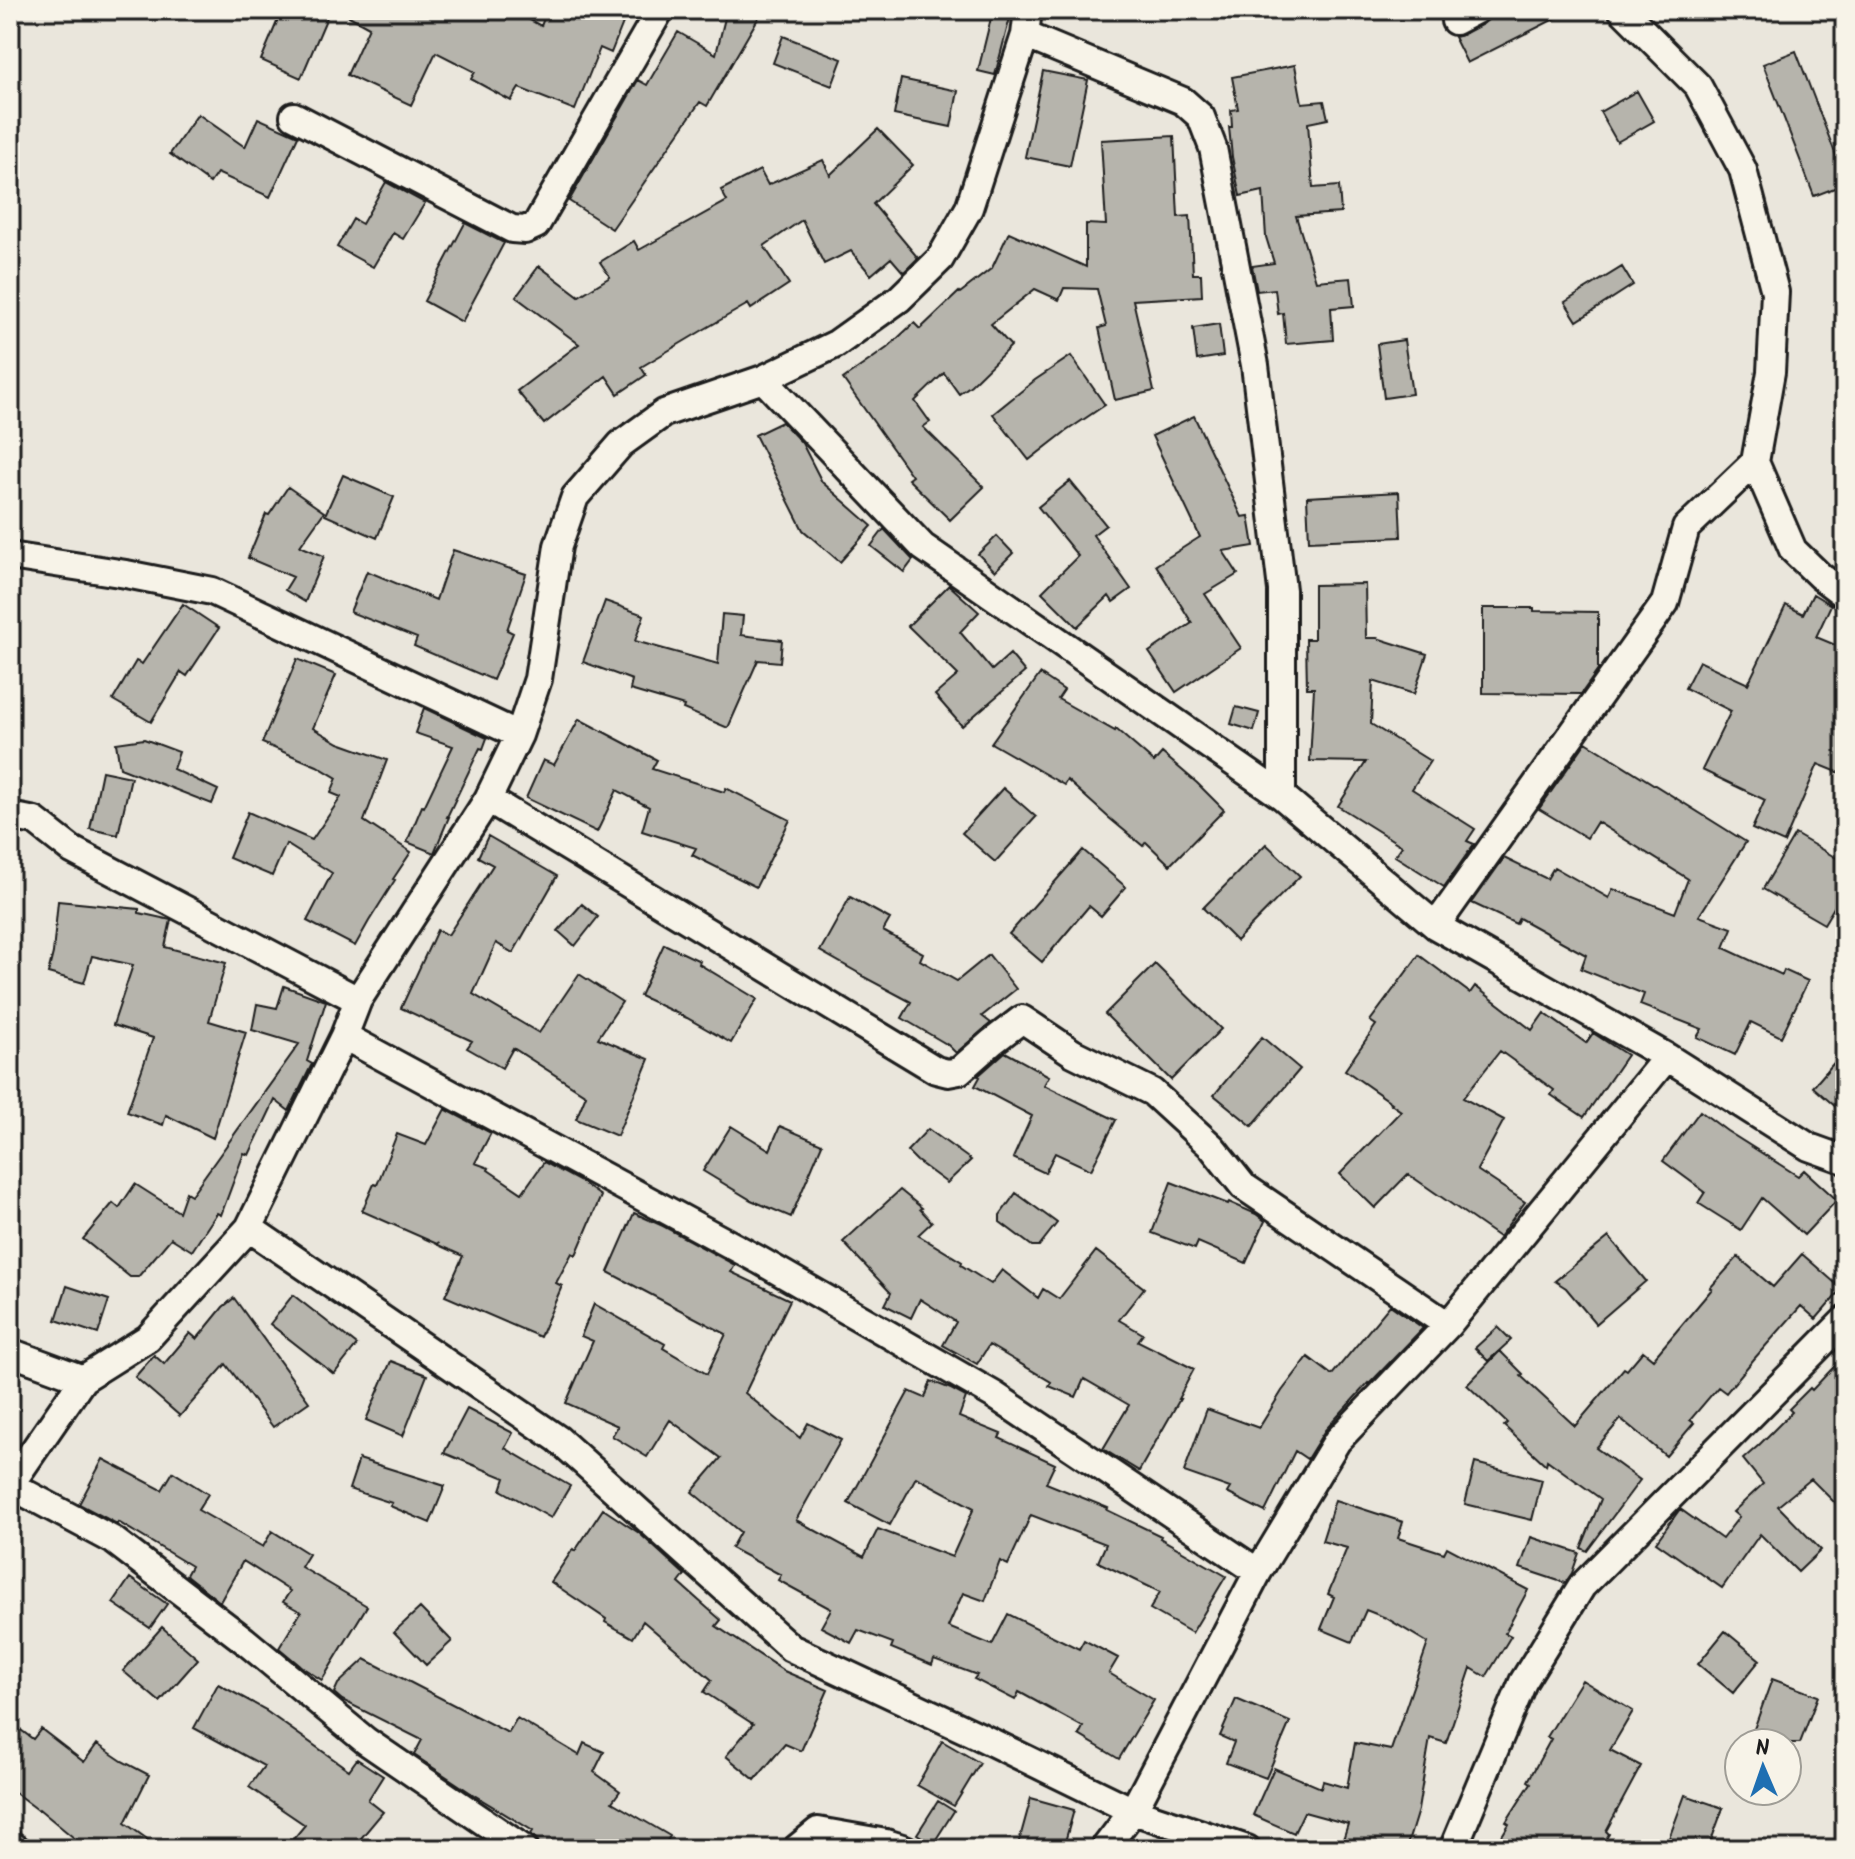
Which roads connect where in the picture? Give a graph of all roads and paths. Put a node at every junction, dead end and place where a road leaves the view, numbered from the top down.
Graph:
1 (660, 10) edge
2 (1622, 10) edge
3 (1026, 22) edge
4 (294, 116) dead end
5 (763, 379) junction
6 (1755, 462) junction
7 (10, 556) edge
8 (1845, 595) edge
9 (519, 735) junction
10 (1282, 796) junction
11 (488, 799) junction
12 (10, 816) edge
13 (1436, 926) junction
14 (358, 1000) junction
15 (344, 1036) junction
16 (1667, 1057) junction
17 (1845, 1160) edge
18 (249, 1228) junction
19 (1845, 1320) edge
20 (1448, 1325) junction
21 (10, 1352) edge
22 (83, 1379) junction
23 (10, 1485) edge
24 (1258, 1572) junction
25 (1133, 1811) junction
26 (10, 1844) edge
27 (17, 1849) edge
28 (524, 1849) edge
29 (796, 1849) edge
30 (905, 1849) edge
31 (1104, 1849) edge
32 (1247, 1849) edge
33 (1453, 1849) edge

1 - 4 street
2 - 6 street
3 - 5 street
3 - 10 street
5 - 9 street
5 - 10 street
6 - 8 street
6 - 13 street
7 - 9 street
9 - 11 street
10 - 13 street
11 - 14 street
11 - 20 street
12 - 14 street
13 - 16 street
14 - 15 street
15 - 18 street
15 - 24 street
16 - 17 street
16 - 20 street
18 - 22 street
18 - 25 street
19 - 33 street
20 - 24 street
21 - 22 street
22 - 23 street
23 - 28 street
24 - 25 street
25 - 31 street
25 - 32 street
26 - 27 street
29 - 30 street

